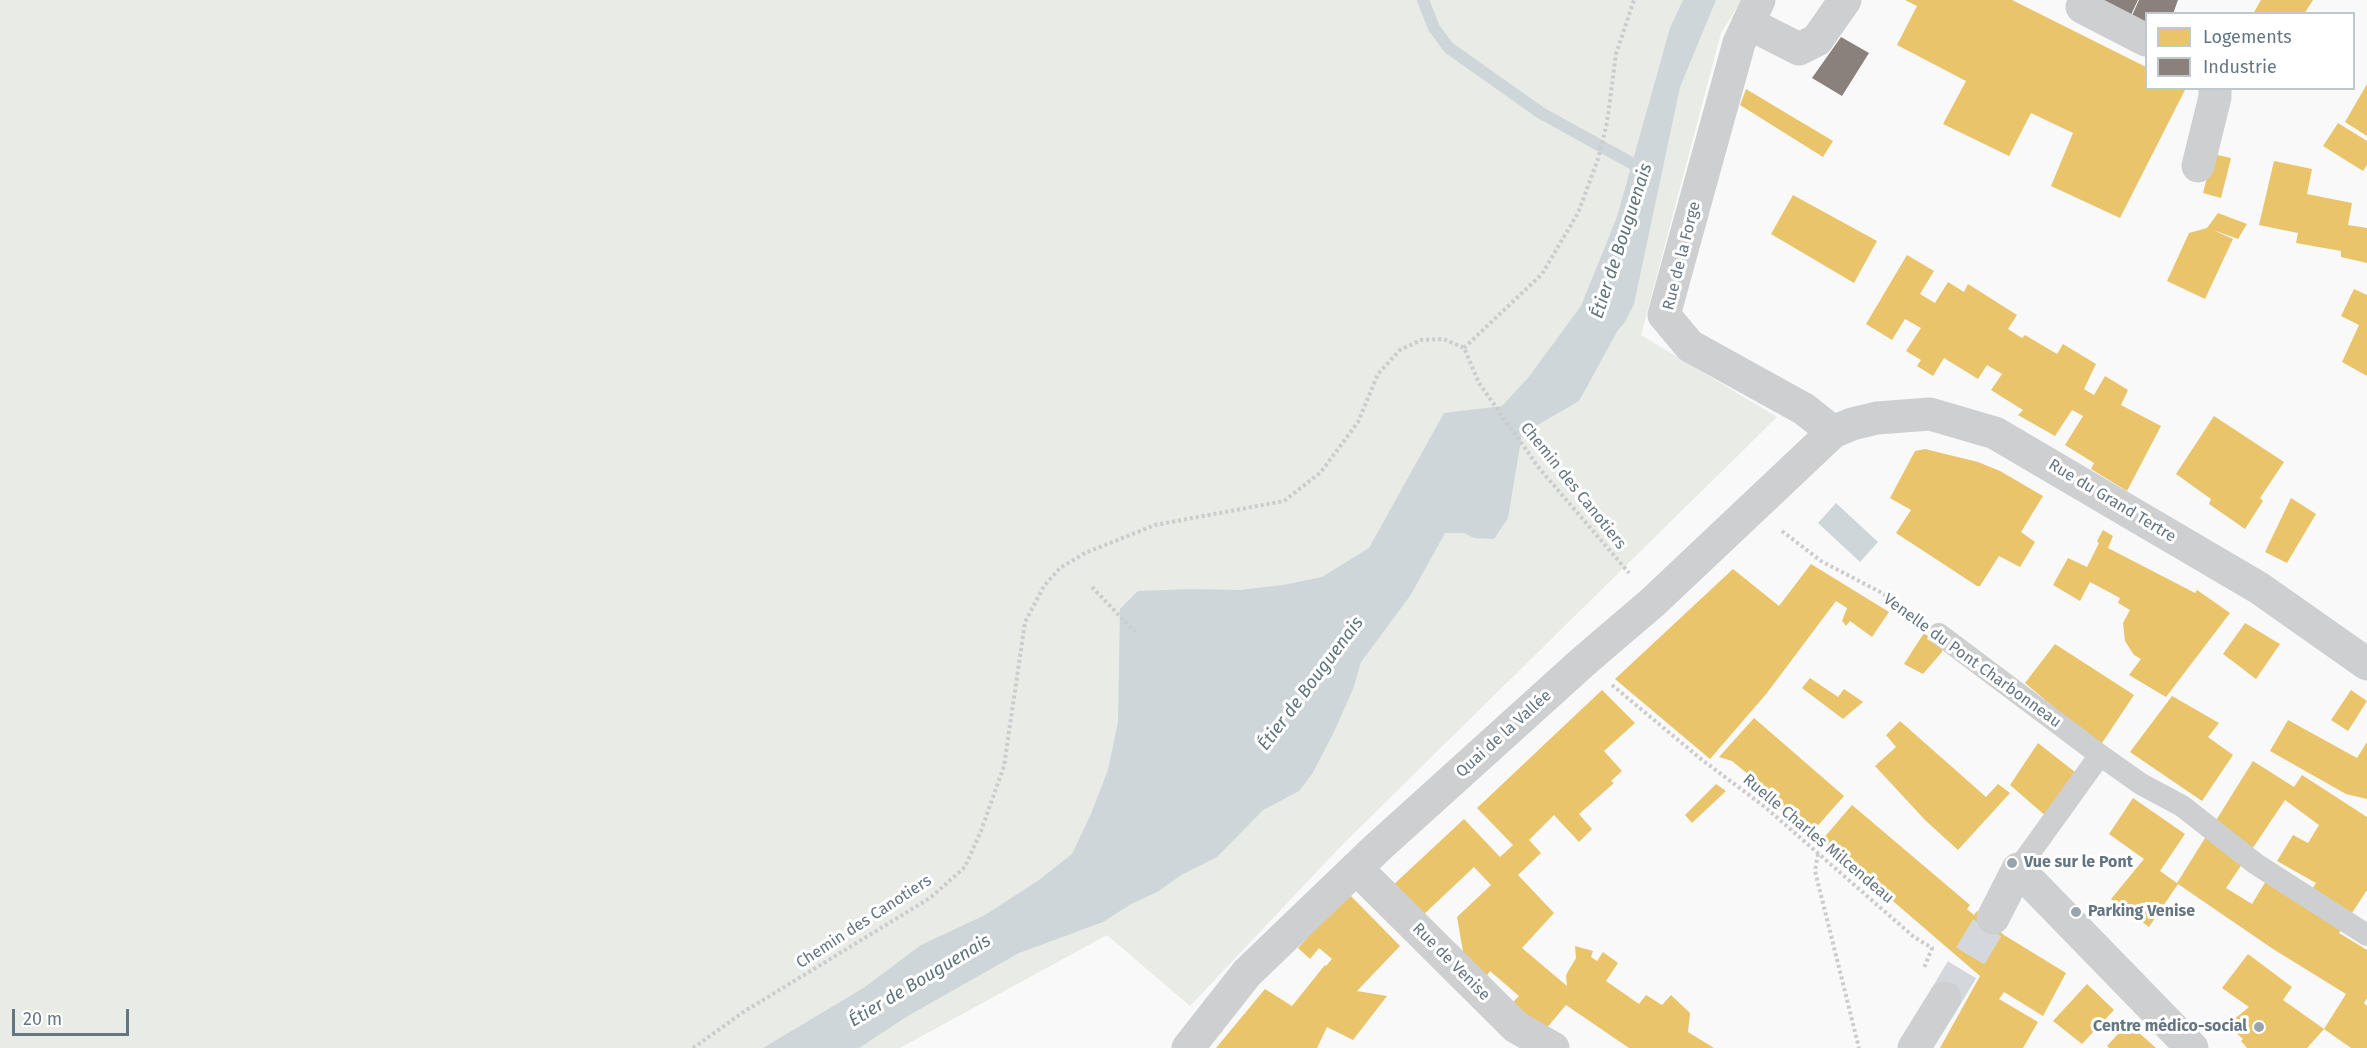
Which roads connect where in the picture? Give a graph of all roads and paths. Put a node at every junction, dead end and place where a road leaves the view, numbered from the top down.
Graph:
1 (1634, 0) edge
2 (1845, 0) edge
3 (2086, 0) edge
4 (1754, 11) edge
5 (2145, 39) edge
6 (2215, 90) edge
7 (2198, 166) dead end
8 (1464, 348) junction
9 (1833, 432) junction
10 (1756, 504) junction
11 (1092, 587) dead end
12 (1653, 602) junction
13 (1135, 632) dead end
14 (1939, 634) joint
15 (1584, 661) junction
16 (2367, 664) edge
17 (2100, 755) junction
18 (1818, 853) junction
19 (1356, 868) junction
20 (2018, 869) junction
21 (1993, 918) tunnel mouth
22 (2367, 935) edge
23 (1945, 998) joint
24 (693, 1048) edge
25 (1188, 1048) edge
26 (1553, 1048) edge
27 (1859, 1048) edge
28 (1914, 1048) edge
29 (2192, 1048) edge

1 - 8 path
2 - 4 street
3 - 5 street
4 - 9 street, Rue de la Forge
6 - 7 street
8 - 12 path, Chemin des Canotiers
8 - 24 path, Chemin des Canotiers
9 - 10 street, Quai de la Vallée
9 - 16 street, Rue du Grand Tertre
10 - 12 street, Quai de la Vallée
10 - 14 path, Venelle du Pont Charbonneau
11 - 13 path
12 - 15 street, Quai de la Vallée
14 - 17 lane, Venelle du Pont Charbonneau
15 - 18 path, Ruelle Charles Milcendeau
15 - 19 street, Quai de la Vallée
17 - 20 lane
17 - 22 lane, Venelle du Pont Charbonneau
18 - 23 path, Ruelle Charles Milcendeau
18 - 27 path
19 - 25 street, Quai de la Vallée
19 - 26 street, Rue de Venise
20 - 21 street
20 - 29 street
23 - 28 street

